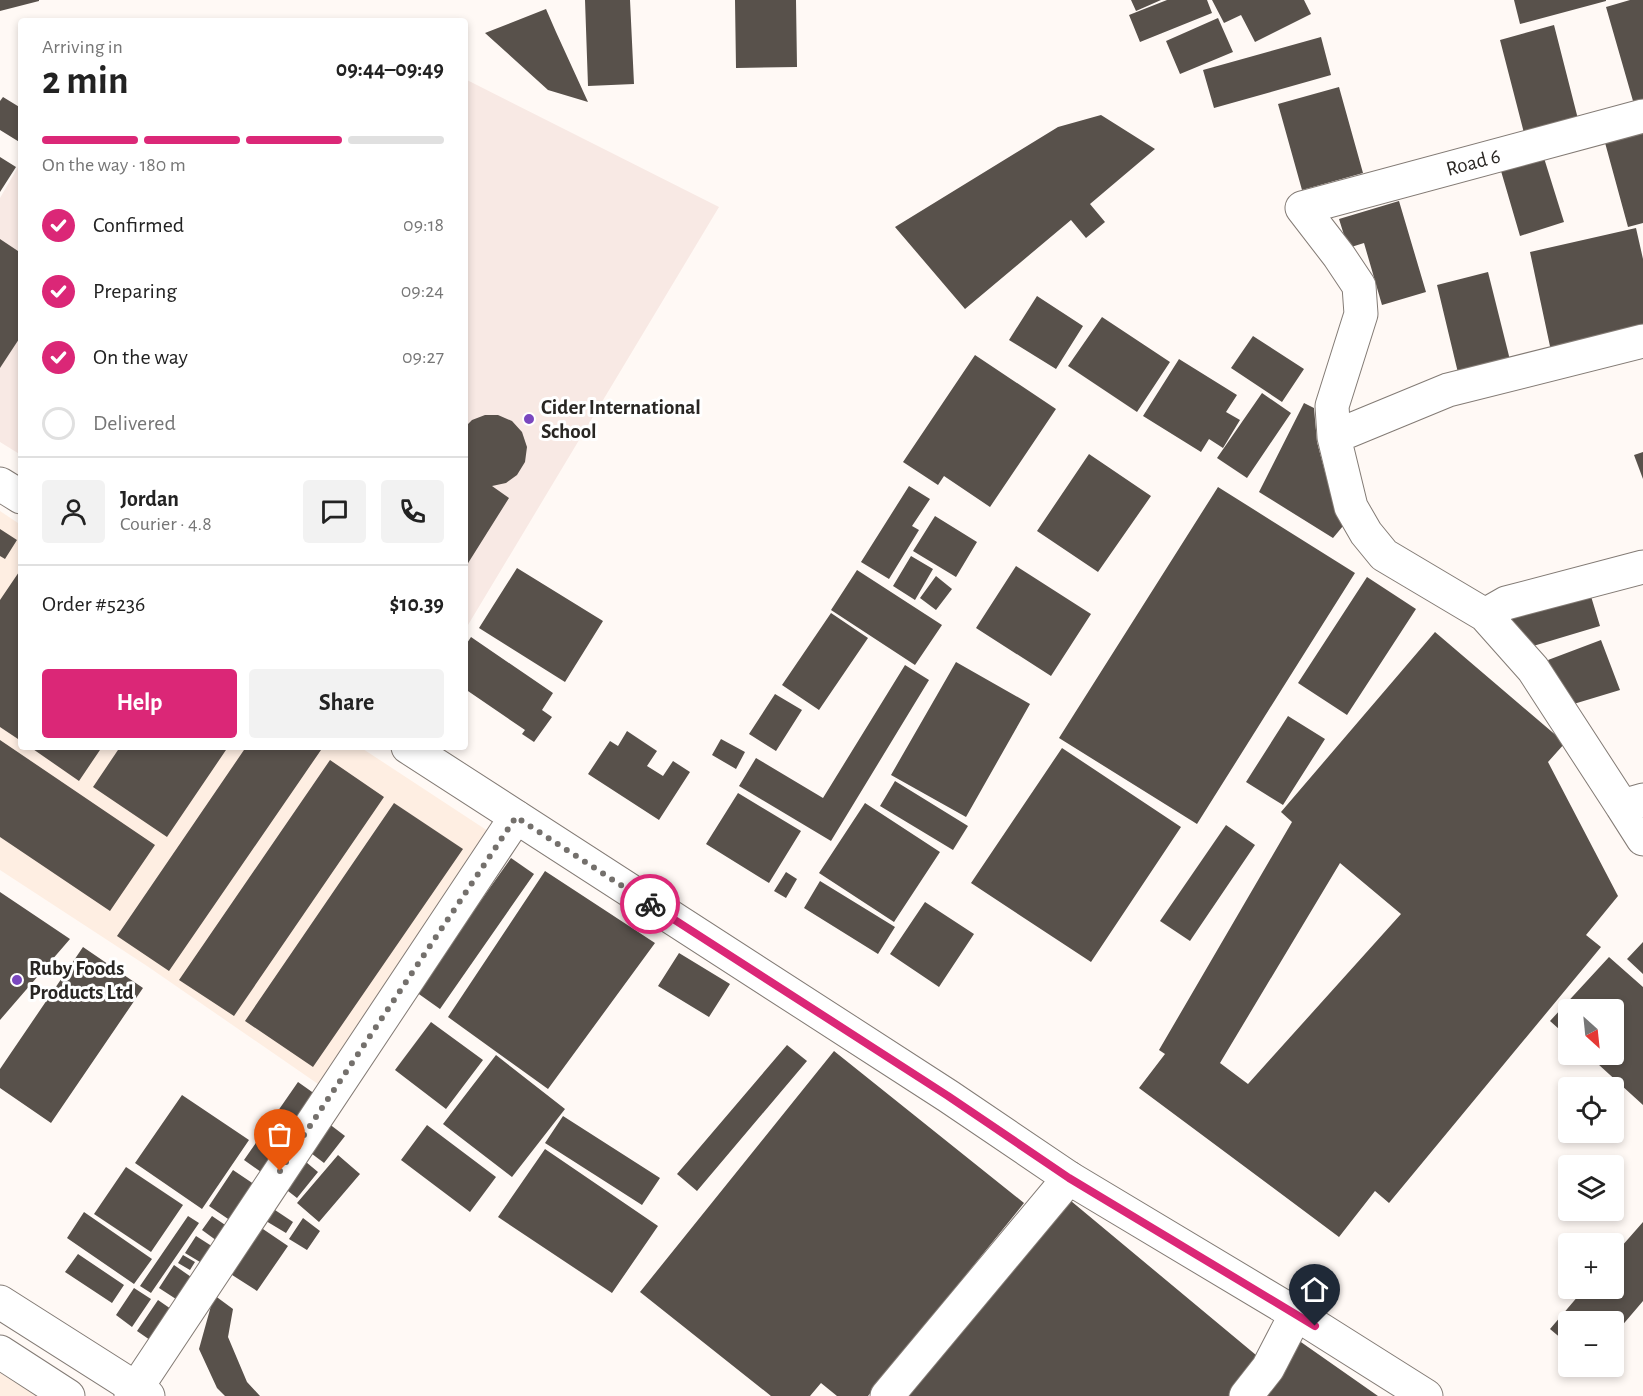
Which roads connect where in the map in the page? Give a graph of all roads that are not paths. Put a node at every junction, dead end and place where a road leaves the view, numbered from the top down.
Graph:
1 (1643, 116) edge
2 (1643, 341) edge
3 (1334, 437) junction
4 (0, 484) edge
5 (18, 495) edge
6 (1643, 567) edge
7 (1485, 615) junction
8 (413, 750) edge
9 (1633, 803) edge
10 (516, 817) junction
11 (1643, 839) edge
12 (1069, 1178) junction
13 (0, 1302) edge
14 (1296, 1314) junction
15 (0, 1352) edge
16 (138, 1393) edge
17 (68, 1396) edge
18 (887, 1396) edge
19 (1246, 1396) edge
20 (1426, 1396) edge

1 - 3 street, Road 6
2 - 3 street
3 - 7 street
4 - 5 street
6 - 7 street
7 - 9 street
8 - 10 street
9 - 11 street
10 - 12 street
10 - 16 street
12 - 14 street
12 - 18 street
13 - 16 street
14 - 19 street
14 - 20 street
15 - 17 street

